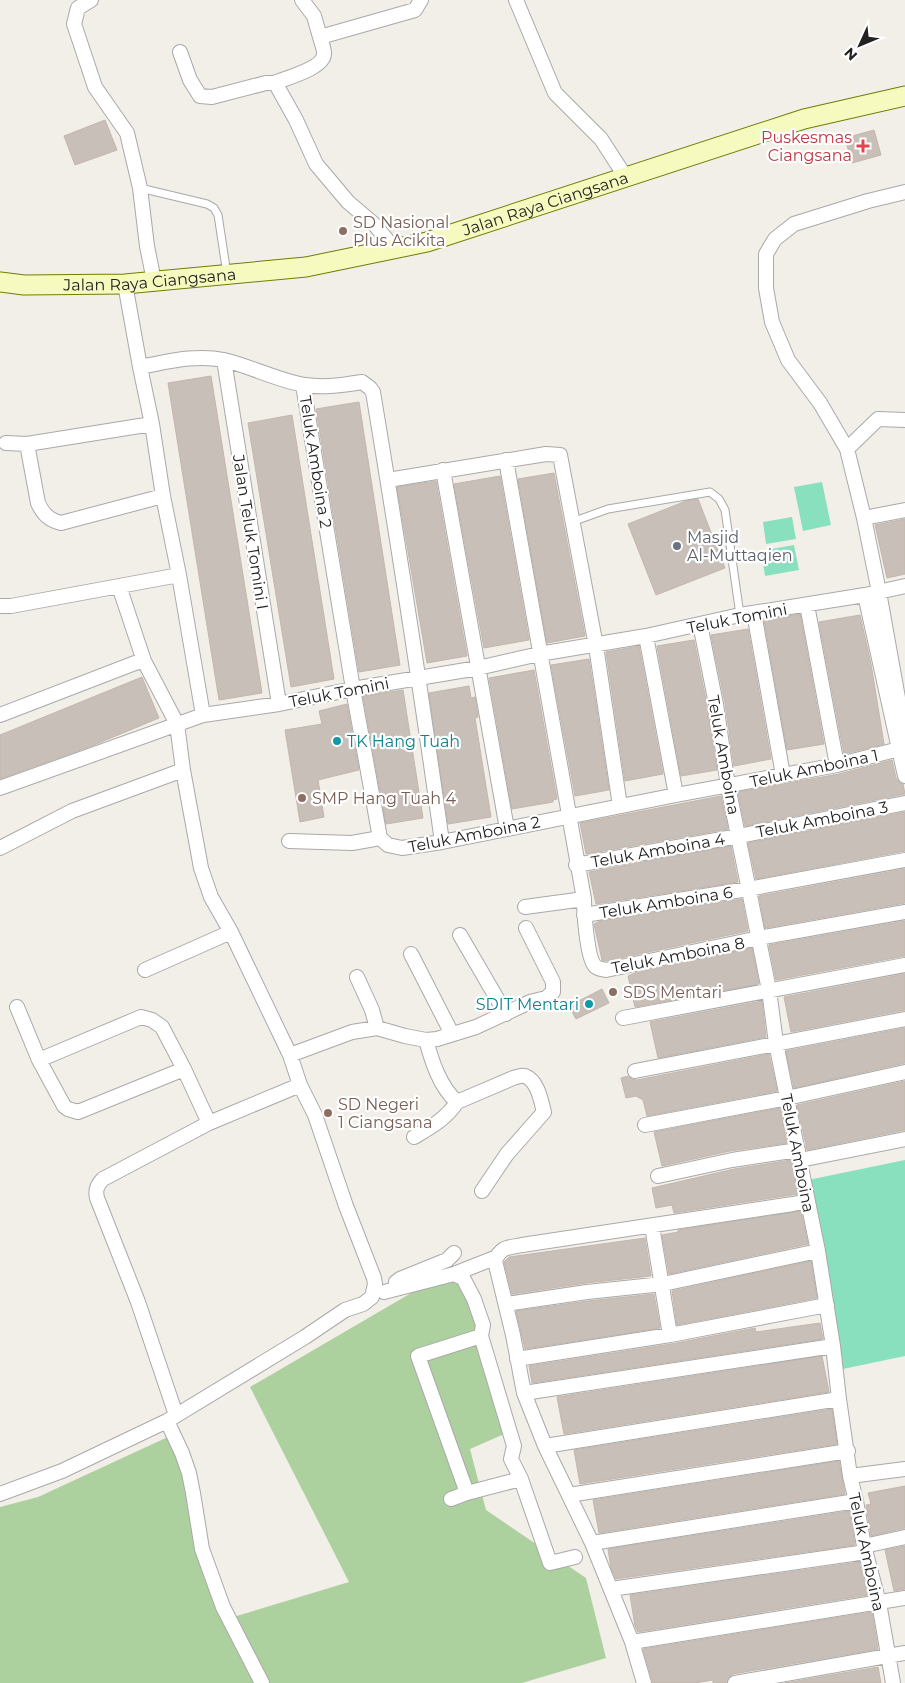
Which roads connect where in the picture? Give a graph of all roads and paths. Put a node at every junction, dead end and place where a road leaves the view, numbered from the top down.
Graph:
1 (91, 0) edge
2 (302, 0) edge
3 (421, 0) edge
4 (516, 0) edge
5 (320, 37) junction
6 (180, 52) dead end
7 (274, 83) junction
8 (905, 96) edge
9 (624, 176) junction
10 (140, 188) junction
11 (905, 192) edge
12 (389, 249) junction
13 (228, 274) junction
14 (154, 281) junction
15 (0, 282) edge
16 (125, 284) junction
17 (224, 360) junction
18 (140, 367) junction
19 (304, 385) junction
20 (905, 420) edge
21 (152, 424) junction
22 (6, 443) dead end
23 (27, 444) junction
24 (847, 449) junction
25 (506, 460) junction
26 (443, 470) junction
27 (388, 480) junction
28 (163, 496) junction
29 (905, 510) edge
30 (864, 518) junction
31 (572, 522) junction
32 (179, 575) junction
33 (119, 586) junction
34 (905, 586) edge
35 (879, 592) junction
36 (864, 595) junction
37 (807, 605) junction
38 (0, 606) edge
39 (747, 614) junction
40 (700, 624) junction
41 (646, 636) junction
42 (596, 646) junction
43 (539, 654) junction
44 (144, 661) junction
45 (899, 662) edge
46 (478, 668) junction
47 (419, 677) junction
48 (353, 689) junction
49 (279, 704) junction
50 (0, 715) edge
51 (203, 715) junction
52 (177, 724) junction
53 (903, 739) edge
54 (837, 765) junction
55 (183, 770) junction
56 (782, 775) junction
57 (905, 776) edge
58 (728, 786) junction
59 (0, 788) edge
60 (676, 795) junction
61 (905, 803) edge
62 (620, 806) junction
63 (569, 816) junction
64 (507, 829) junction
65 (739, 836) junction
66 (380, 838) junction
67 (289, 841) dead end
68 (442, 842) junction
69 (0, 848) edge
70 (905, 860) edge
71 (576, 865) junction
72 (748, 889) junction
73 (584, 899) junction
74 (525, 907) dead end
75 (905, 912) edge
76 (584, 915) junction
77 (526, 928) dead end
78 (230, 932) junction
79 (460, 935) dead end
80 (759, 938) junction
81 (411, 954) dead end
82 (905, 965) edge
83 (145, 970) dead end
84 (357, 977) dead end
85 (769, 990) junction
86 (17, 1007) dead end
87 (506, 1014) junction
88 (623, 1018) dead end
89 (905, 1019) edge
90 (376, 1028) junction
91 (452, 1034) junction
92 (426, 1040) junction
93 (776, 1043) junction
94 (290, 1055) junction
95 (39, 1060) junction
96 (184, 1069) junction
97 (635, 1071) dead end
98 (905, 1072) edge
99 (300, 1085) junction
100 (787, 1098) junction
101 (457, 1102) junction
102 (209, 1124) junction
103 (645, 1125) dead end
104 (414, 1137) dead end
105 (905, 1138) edge
106 (799, 1155) junction
107 (658, 1176) dead end
108 (482, 1191) dead end
109 (808, 1200) junction
110 (652, 1226) junction
111 (818, 1251) junction
112 (454, 1253) dead end
113 (497, 1257) junction
114 (454, 1274) junction
115 (663, 1284) junction
116 (378, 1294) junction
117 (506, 1304) junction
118 (827, 1305) junction
119 (670, 1335) junction
120 (481, 1336) junction
121 (833, 1346) junction
122 (517, 1359) junction
123 (524, 1393) junction
124 (839, 1399) junction
125 (171, 1418) junction
126 (545, 1446) junction
127 (848, 1451) junction
128 (905, 1469) edge
129 (850, 1476) junction
130 (521, 1479) junction
131 (467, 1493) junction
132 (0, 1494) edge
133 (569, 1495) junction
134 (451, 1499) dead end
135 (856, 1501) junction
136 (905, 1537) edge
137 (592, 1543) junction
138 (865, 1549) junction
139 (575, 1557) dead end
140 (611, 1589) junction
141 (905, 1598) edge
142 (879, 1603) junction
143 (632, 1642) junction
144 (905, 1653) edge
145 (888, 1656) junction
146 (262, 1683) edge
147 (644, 1683) edge
148 (736, 1683) edge
149 (893, 1683) edge

1 - 10 street
2 - 5 street
3 - 5 street
4 - 9 street
5 - 7 street
6 - 7 street
7 - 12 street
8 - 9 main road, Jalan Raya Ciangsana
9 - 12 main road, Jalan Raya Ciangsana
10 - 13 lane
10 - 14 street
11 - 24 street
12 - 13 main road, Jalan Raya Ciangsana
13 - 14 main road, Jalan Raya Ciangsana
14 - 16 main road, Jalan Raya Ciangsana
15 - 16 main road, Jalan Raya Ciangsana
16 - 18 street
17 - 18 street
17 - 19 street
17 - 49 street, Jalan Teluk Tomini I
18 - 21 street
19 - 27 street
19 - 48 street, Teluk Amboina 2
20 - 24 street
21 - 23 street
21 - 28 street
22 - 23 street
23 - 28 street
24 - 30 street
25 - 26 street
25 - 31 street
25 - 43 street
26 - 27 street
26 - 46 street
27 - 47 street
28 - 32 street
29 - 30 street
30 - 35 street
31 - 39 lane
31 - 42 street
32 - 33 street
32 - 51 street
33 - 38 street
33 - 44 street
34 - 35 street, Teluk Tomini
35 - 36 street, Teluk Tomini
35 - 45 street
36 - 37 street, Teluk Tomini
36 - 53 street
37 - 39 street, Teluk Tomini
37 - 54 street
39 - 40 street, Teluk Tomini
39 - 56 street
40 - 41 street, Teluk Tomini
40 - 58 street, Teluk Amboina
41 - 42 street, Teluk Tomini
41 - 60 street
42 - 43 street, Teluk Tomini
42 - 62 street
43 - 46 street, Teluk Tomini
43 - 63 street
44 - 50 street
44 - 52 street
45 - 53 street
46 - 47 street, Teluk Tomini
46 - 64 street
47 - 48 street, Teluk Tomini
47 - 68 street
48 - 49 street, Teluk Tomini
48 - 66 street, Teluk Amboina 2
49 - 51 street, Teluk Tomini
51 - 52 street, Teluk Tomini
52 - 55 street
52 - 59 street, Teluk Tomini
53 - 54 street, Teluk Amboina 1
53 - 57 street
54 - 56 street, Teluk Amboina 1
55 - 69 street
55 - 78 street
56 - 58 street, Teluk Amboina 1
58 - 60 street, Teluk Amboina 2
58 - 65 street, Teluk Amboina
60 - 62 street, Teluk Amboina 2
61 - 65 street, Teluk Amboina 3
62 - 63 street, Teluk Amboina 2
63 - 64 street, Teluk Amboina 2
63 - 71 street
64 - 68 street, Teluk Amboina 2
65 - 71 street, Teluk Amboina 4
65 - 72 street, Teluk Amboina
66 - 67 street
66 - 68 street, Teluk Amboina 2
70 - 72 street, Teluk Amboina 6
71 - 73 street
72 - 76 street, Teluk Amboina 6
72 - 80 street, Teluk Amboina
73 - 74 street
73 - 76 street
75 - 80 street, Teluk Amboina 8
76 - 80 street, Teluk Amboina 8
77 - 87 street
78 - 83 street
78 - 94 street
79 - 87 street
80 - 85 street, Teluk Amboina
81 - 91 street
82 - 85 street
84 - 90 street
85 - 88 street
85 - 93 street, Teluk Amboina
86 - 95 street
87 - 91 street
89 - 93 street
90 - 92 street
90 - 94 street
91 - 92 street
92 - 101 street
93 - 97 street
93 - 100 street, Teluk Amboina
94 - 99 street
95 - 96 street
95 - 96 street
96 - 102 street
98 - 100 street
99 - 102 street
99 - 116 street
100 - 103 street
100 - 106 street, Teluk Amboina
101 - 104 street
101 - 108 street
102 - 125 street
105 - 106 street
106 - 107 street
106 - 109 street, Teluk Amboina
109 - 110 street
109 - 111 street, Teluk Amboina
110 - 113 street
110 - 115 street
111 - 115 street
111 - 118 street, Teluk Amboina
112 - 116 street
113 - 114 street
113 - 117 street
114 - 116 street
114 - 120 street
115 - 117 street
115 - 119 street
116 - 125 street
117 - 122 street
118 - 119 street
118 - 121 street, Teluk Amboina
119 - 122 street
120 - 130 street
120 - 131 street
121 - 123 street
121 - 124 street, Teluk Amboina
122 - 123 street
123 - 126 street
124 - 126 street
124 - 127 street, Teluk Amboina
125 - 132 street
125 - 146 street
126 - 133 street
127 - 129 street, Teluk Amboina
127 - 133 street
128 - 129 street
129 - 135 street, Teluk Amboina
130 - 131 street
130 - 139 street
131 - 134 street
133 - 137 street
135 - 137 street
135 - 138 street, Teluk Amboina
136 - 138 street
137 - 140 street
138 - 140 street
138 - 142 street, Teluk Amboina
140 - 143 street
141 - 142 street
142 - 143 street
142 - 145 street, Teluk Amboina
143 - 147 street
144 - 145 street
145 - 148 street
145 - 149 street, Teluk Amboina

